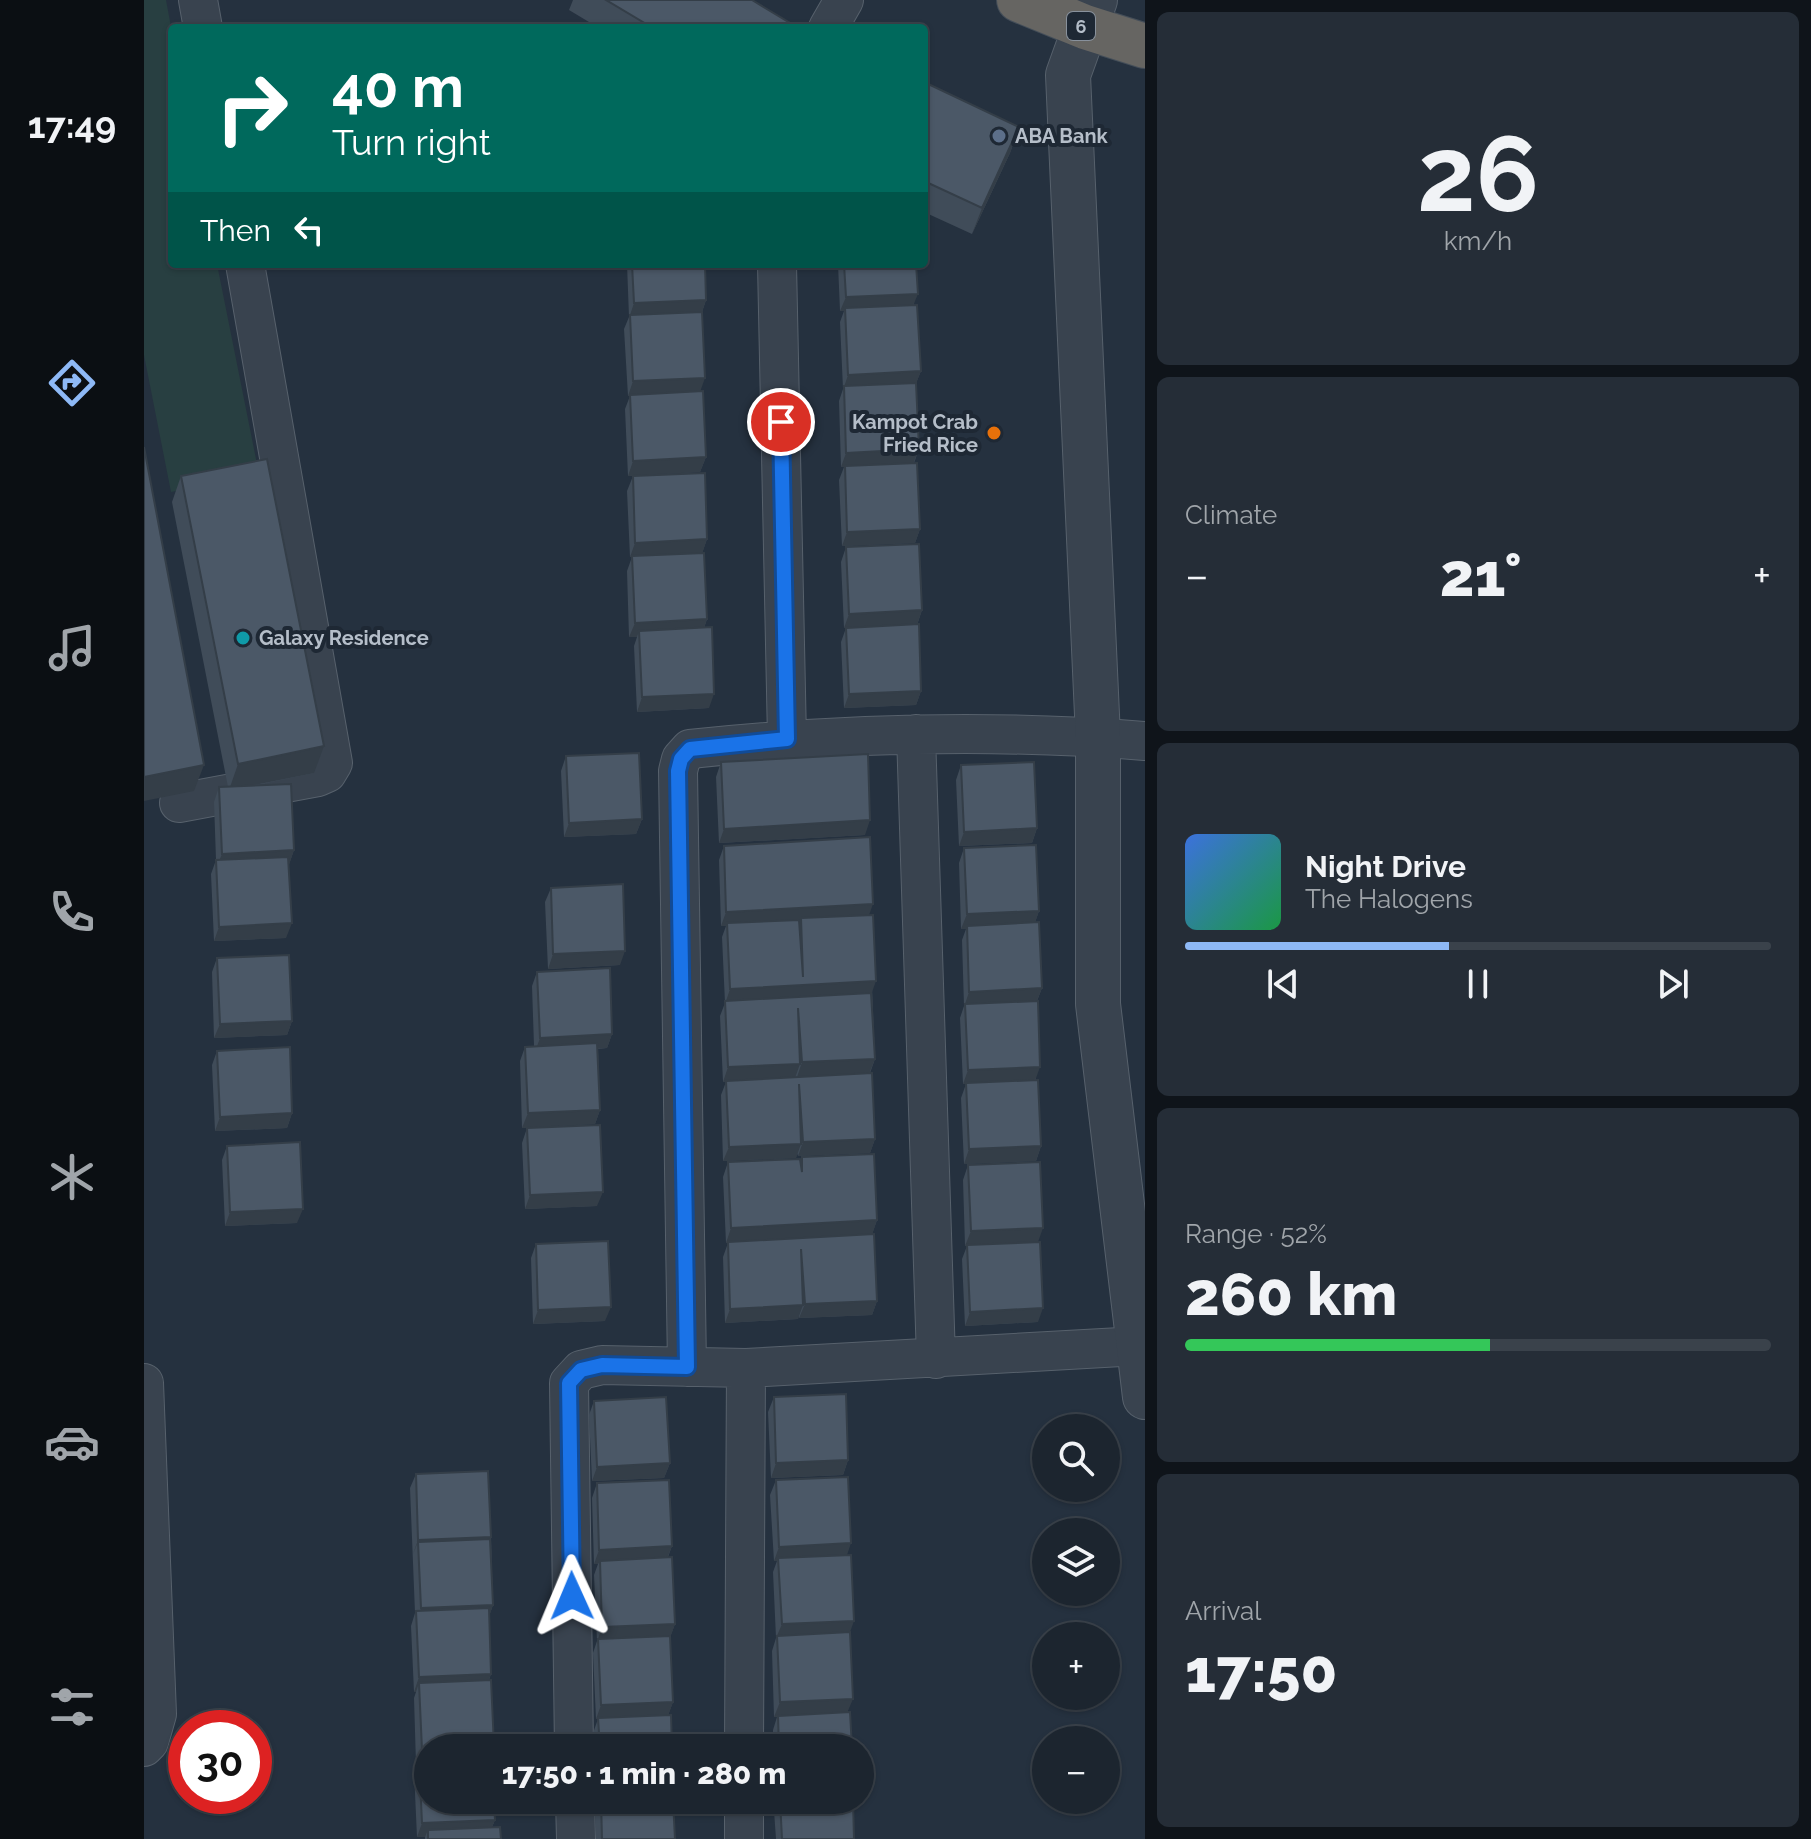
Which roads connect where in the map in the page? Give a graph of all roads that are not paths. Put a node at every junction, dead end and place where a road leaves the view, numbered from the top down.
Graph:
1 (198, 0) edge
2 (844, 0) edge
3 (1019, 0) edge
4 (1090, 14) edge
5 (202, 24) edge
6 (830, 24) edge
7 (1145, 46) edge
8 (246, 268) edge
9 (777, 268) edge
10 (916, 734) junction
11 (1098, 737) junction
12 (787, 739) junction
13 (1145, 741) edge
14 (179, 803) dead end
15 (1139, 1346) junction
16 (936, 1359) junction
17 (687, 1367) junction
18 (746, 1368) junction
19 (144, 1383) edge
20 (1145, 1397) edge
21 (574, 1734) edge
22 (744, 1734) edge
23 (144, 1747) edge
24 (575, 1814) edge
25 (744, 1814) edge
26 (576, 1839) edge
27 (744, 1839) edge

1 - 5 street
2 - 6 street
3 - 4 highway, 6
4 - 7 highway, 6
4 - 11 street
8 - 14 street
9 - 12 street
10 - 11 street
10 - 12 street
10 - 16 street
11 - 13 street
11 - 15 street
12 - 17 street
15 - 16 street
15 - 20 street
16 - 18 street
17 - 18 street
17 - 21 street
18 - 22 street
19 - 23 street
24 - 26 street
25 - 27 street

